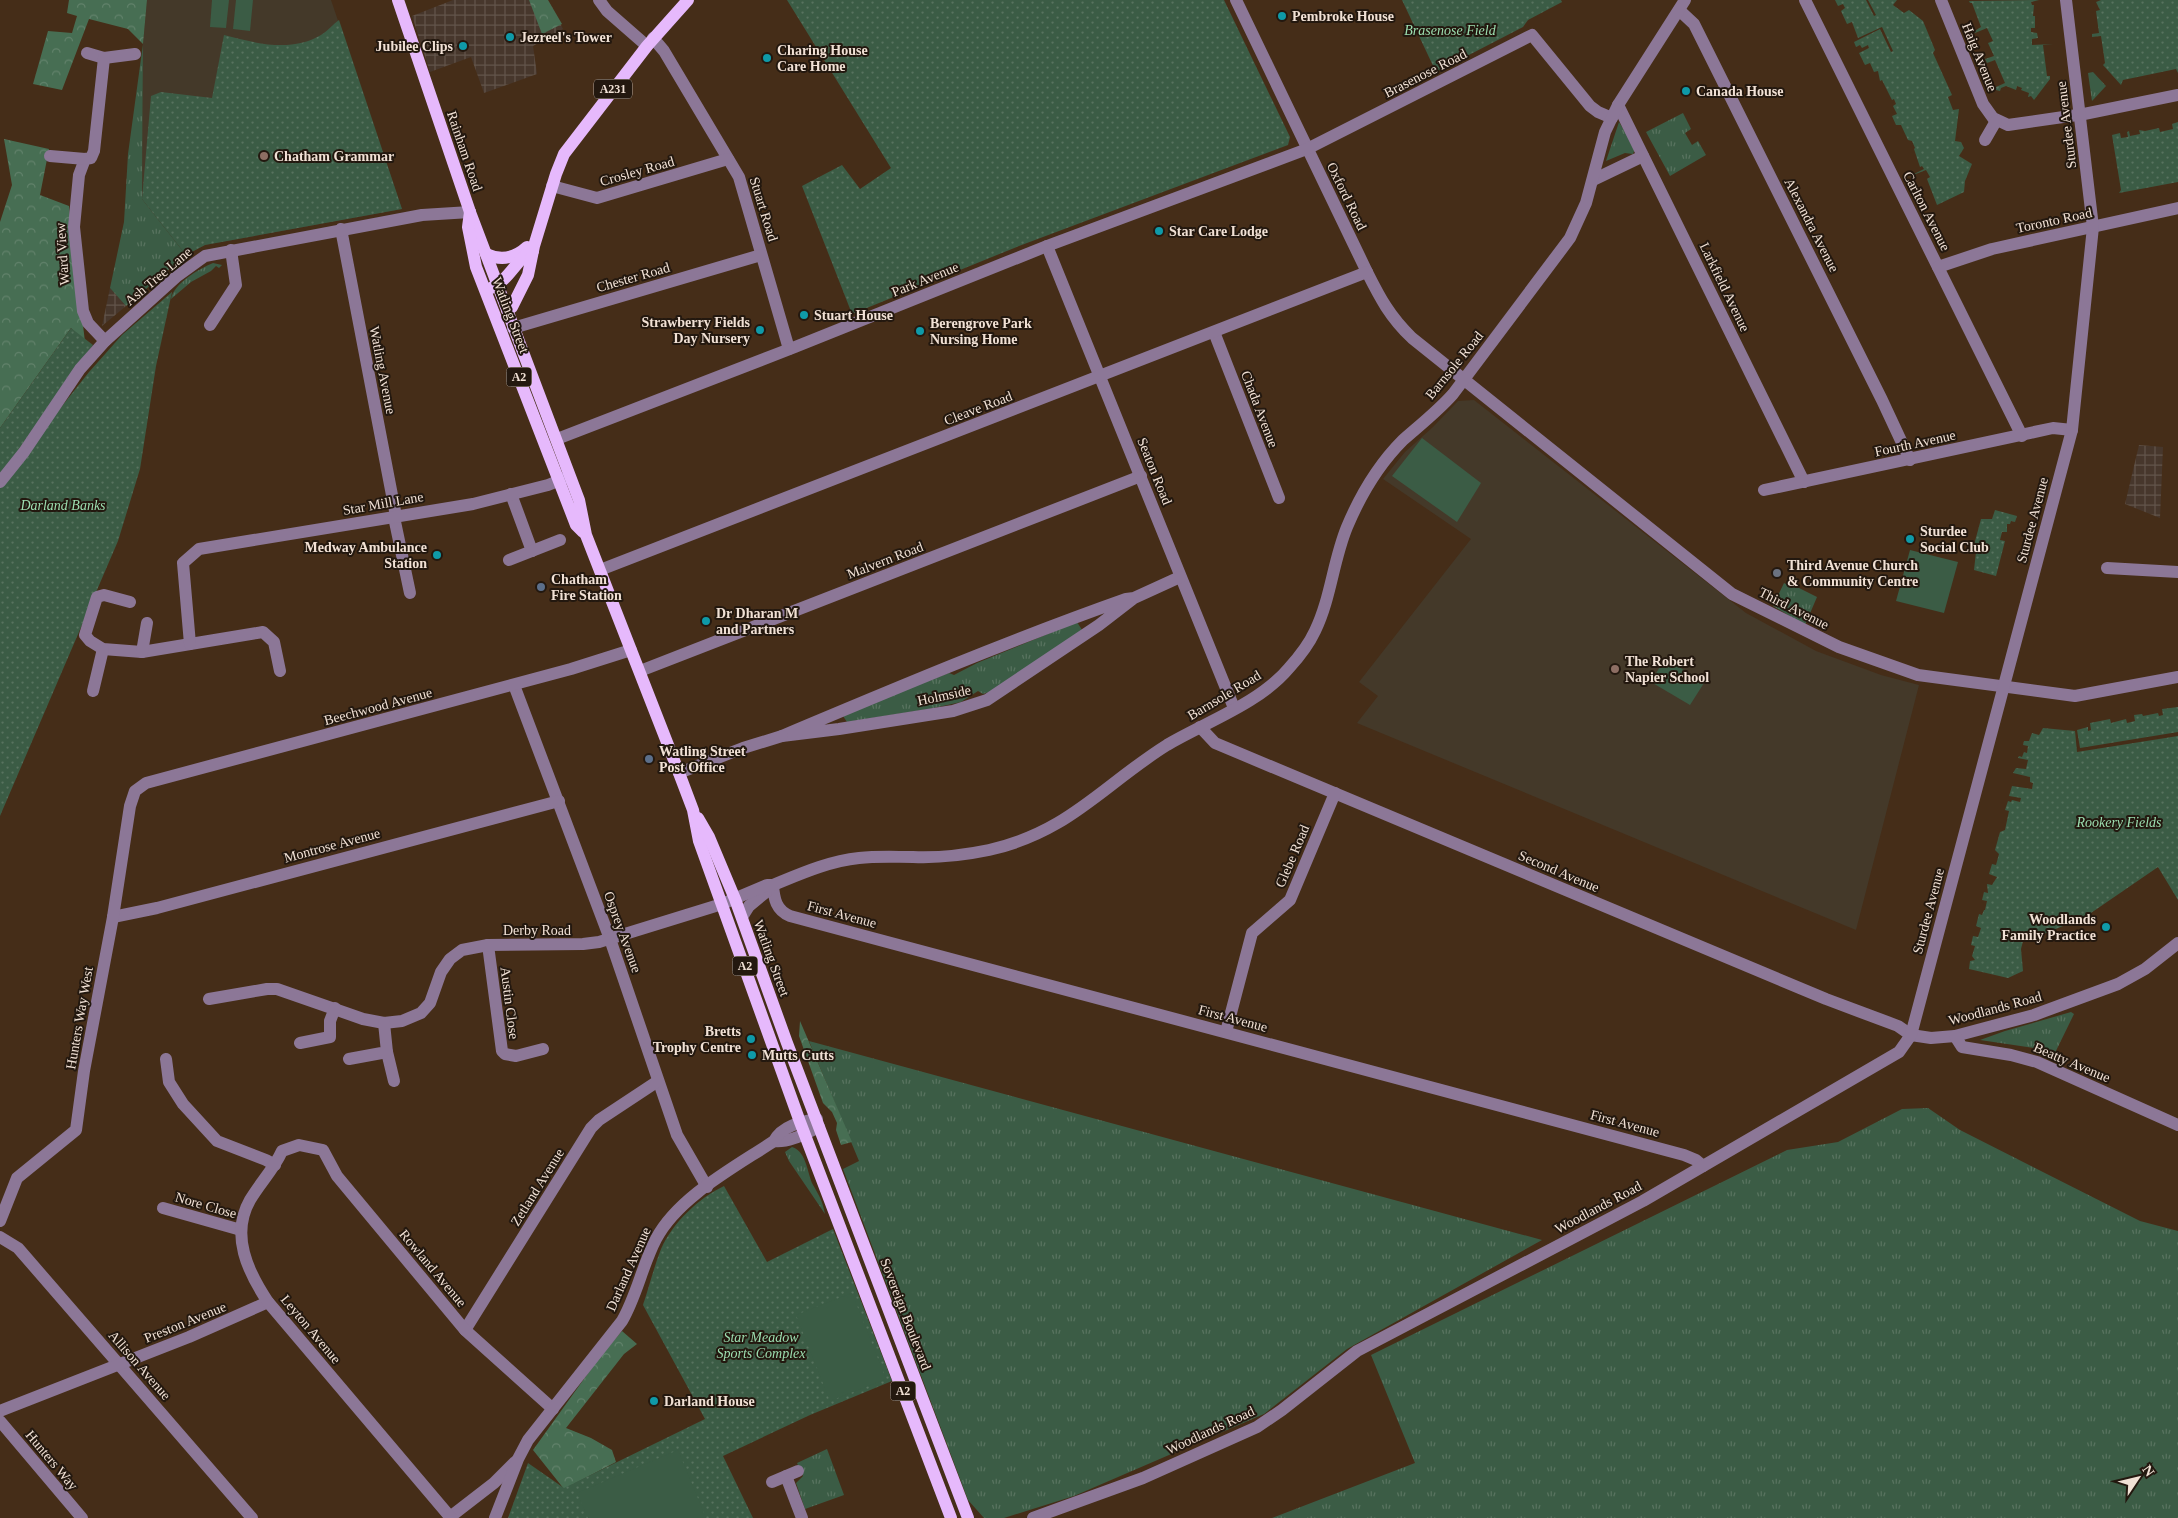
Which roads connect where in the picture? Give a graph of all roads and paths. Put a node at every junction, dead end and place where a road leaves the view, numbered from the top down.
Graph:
1 (398, 0) edge
2 (599, 0) edge
3 (688, 0) edge
4 (1236, 0) edge
5 (1805, 0) edge
6 (1941, 0) edge
7 (2066, 0) edge
8 (1680, 4) edge
9 (650, 42) junction
10 (87, 53) dead end
11 (135, 54) dead end
12 (104, 58) junction
13 (2178, 95) edge
14 (1618, 105) junction
15 (2079, 115) junction
16 (1612, 118) junction
17 (1996, 121) junction
18 (1986, 140) dead end
19 (1306, 149) junction
20 (50, 156) dead end
21 (1643, 156) junction
22 (85, 159) junction
23 (728, 159) junction
24 (1593, 180) junction
25 (552, 186) junction
26 (2178, 208) edge
27 (470, 212) junction
28 (2093, 227) junction
29 (341, 229) junction
30 (537, 238) junction
31 (1047, 246) junction
32 (231, 250) junction
33 (533, 251) junction
34 (486, 254) junction
35 (762, 255) junction
36 (1938, 267) junction
37 (1367, 272) junction
38 (498, 285) junction
39 (485, 290) junction
40 (507, 310) junction
41 (210, 325) dead end
42 (513, 328) junction
43 (1214, 332) junction
44 (105, 341) junction
45 (789, 349) junction
46 (1100, 376) junction
47 (1465, 379) junction
48 (2072, 430) junction
49 (2022, 436) junction
50 (556, 439) junction
51 (1910, 460) junction
52 (1140, 476) junction
53 (565, 479) junction
54 (0, 482) edge
55 (1804, 482) junction
56 (1764, 490) dead end
57 (511, 494) junction
58 (1279, 498) dead end
59 (395, 516) junction
60 (560, 540) dead end
61 (532, 551) junction
62 (509, 560) dead end
63 (2107, 568) dead end
64 (600, 570) junction
65 (2178, 572) edge
66 (1180, 577) junction
67 (410, 593) dead end
68 (1134, 598) junction
69 (130, 602) dead end
70 (1086, 613) junction
71 (147, 623) dead end
72 (1093, 628) junction
73 (190, 644) junction
74 (103, 649) junction
75 (631, 650) junction
76 (142, 652) junction
77 (280, 671) dead end
78 (640, 671) junction
79 (2178, 677) edge
80 (514, 685) junction
81 (2002, 686) junction
82 (93, 691) dead end
83 (1234, 708) junction
84 (834, 714) junction
85 (1200, 727) junction
86 (839, 729) junction
87 (782, 736) junction
88 (679, 773) junction
89 (135, 791) joint
90 (1335, 793) junction
91 (558, 801) junction
92 (693, 810) junction
93 (773, 885) junction
94 (735, 899) junction
95 (722, 904) junction
96 (113, 917) junction
97 (742, 918) junction
98 (610, 939) junction
99 (2178, 943) edge
100 (488, 945) junction
101 (209, 999) dead end
102 (335, 1008) junction
103 (384, 1023) junction
104 (1226, 1032) junction
105 (1911, 1035) junction
106 (1955, 1036) junction
107 (300, 1043) dead end
108 (543, 1049) dead end
109 (387, 1052) junction
110 (166, 1059) dead end
111 (349, 1059) dead end
112 (394, 1081) dead end
113 (658, 1081) junction
114 (818, 1123) junction
115 (2178, 1125) edge
116 (803, 1128) junction
117 (299, 1145) joint
118 (275, 1166) junction
119 (1703, 1166) junction
120 (707, 1187) junction
121 (163, 1208) dead end
122 (0, 1222) edge
123 (241, 1230) junction
124 (0, 1237) edge
125 (268, 1302) junction
126 (465, 1330) junction
127 (119, 1364) junction
128 (552, 1408) junction
129 (0, 1411) edge
130 (0, 1421) edge
131 (518, 1459) junction
132 (772, 1482) dead end
133 (450, 1517) edge
134 (82, 1518) edge
135 (252, 1518) edge
136 (495, 1518) edge
137 (802, 1518) edge
138 (951, 1518) edge
139 (968, 1518) edge
140 (1033, 1518) edge

1 - 27 main road, Rainham Road / A2
2 - 9 street, Stuart Road
3 - 9 main road, A231
4 - 19 street, Oxford Road
5 - 36 street, Carlton Avenue
6 - 17 street, Haig Avenue
7 - 15 street, Sturdee Avenue
8 - 14 street, Barnsole Road
8 - 51 street, Alexandra Avenue
9 - 23 street, Stuart Road
9 - 25 main road, A231
10 - 12 street
11 - 12 street
12 - 22 street, Ward View
13 - 15 street
14 - 16 street, Barnsole Road
14 - 21 street, Larkfield Avenue
15 - 17 street
15 - 28 street, Sturdee Avenue
16 - 19 street, Brasenose Road
16 - 24 street, Barnsole Road
17 - 18 street
19 - 31 street, Park Avenue
19 - 37 street, Oxford Road
20 - 22 street
21 - 24 street
21 - 55 street, Larkfield Avenue
22 - 44 street, Ward View
23 - 25 street, Crosley Road
23 - 35 street, Stuart Road
24 - 47 street, Barnsole Road
25 - 30 main road, A231
26 - 28 street, Toronto Road
27 - 29 street, Ash Tree Lane
27 - 34 main road, Rainham Road / A2
27 - 39 main road, Watling Street / A2
28 - 36 street, Toronto Road
28 - 48 street, Sturdee Avenue
29 - 32 street, Ash Tree Lane
29 - 59 street, Watling Avenue
30 - 33 main road, A231
30 - 34 main road
31 - 45 street, Park Avenue
31 - 46 street, Seaton Road
32 - 41 street
32 - 44 street, Ash Tree Lane
33 - 38 main road
33 - 40 main road, A231
34 - 38 main road, Rainham Road / A2
35 - 42 street, Chester Road
35 - 45 street, Stuart Road
36 - 49 street, Carlton Avenue
37 - 43 street, Cleave Road
37 - 47 street, Oxford Road
38 - 39 main road
38 - 40 main road, Rainham Road / A2
39 - 53 main road, Watling Street / A2
40 - 42 main road, Watling Street / A2
42 - 50 main road, Watling Street / A2
43 - 46 street, Cleave Road
43 - 58 street, Chada Avenue
44 - 54 street, Ash Tree Lane
45 - 50 street, Park Avenue
46 - 52 street, Seaton Road
46 - 64 street, Cleave Road
47 - 81 street, Third Avenue
47 - 83 street, Barnsole Road
48 - 49 street, Fourth Avenue
48 - 81 street, Sturdee Avenue
49 - 51 street, Fourth Avenue
50 - 53 main road, Watling Street / A2
51 - 55 street, Fourth Avenue
52 - 66 street, Seaton Road
52 - 78 street, Malvern Road
53 - 57 street, Star Mill Lane
53 - 64 main road, Watling Street / A2
55 - 56 street, Fourth Avenue
57 - 59 street, Star Mill Lane
57 - 61 street
59 - 67 street, Watling Avenue
59 - 73 street, Star Mill Lane
60 - 61 street
61 - 62 street
63 - 65 street
64 - 75 main road, Watling Street / A2
66 - 68 street, Holmside
66 - 83 street, Seaton Road
68 - 70 street, Holmside
68 - 72 street, Holmside
69 - 74 street
70 - 72 street
70 - 84 street, Holmside
71 - 76 street
72 - 86 street, Holmside
73 - 76 street
73 - 77 street
74 - 76 street
74 - 82 street
75 - 78 main road, Watling Street / A2
75 - 80 street, Beechwood Avenue
78 - 88 main road, Watling Street / A2
79 - 81 street, Third Avenue
80 - 89 street, Beechwood Avenue
80 - 91 street, Osprey Avenue
81 - 105 street, Sturdee Avenue
83 - 85 street, Barnsole Road
84 - 86 street
84 - 87 street, Holmside
85 - 90 street, Second Avenue
85 - 93 street, Barnsole Road
86 - 87 street, Holmside
87 - 88 street, Holmside
88 - 92 main road, Watling Street / A2
89 - 96 street, Hunters Way West
90 - 104 street, Glebe Road
90 - 105 street, Second Avenue
91 - 96 street, Montrose Avenue
91 - 98 street, Osprey Avenue
92 - 94 main road, Watling Street / A2
92 - 95 main road, Watling Street / A2
93 - 94 street, Barnsole Road
93 - 97 street, Barnsole Road
93 - 104 street, First Avenue
94 - 95 street, Barnsole Road
94 - 97 main road, Watling Street / A2
95 - 98 street, Derby Road
95 - 116 main road, Watling Street / A2
96 - 122 street, Hunters Way West
97 - 114 main road, Watling Street / A2
98 - 100 street, Derby Road
98 - 113 street, Osprey Avenue
99 - 106 street, Woodlands Road
100 - 103 street, Derby Road
100 - 108 street, Austin Close
101 - 102 street, Derby Road
102 - 103 street, Derby Road
102 - 107 street
103 - 109 street
104 - 119 street, First Avenue
105 - 106 street, Woodlands Road
105 - 119 street, Woodlands Road
106 - 115 street, Beatty Avenue
109 - 111 street
109 - 112 street
110 - 118 street
113 - 120 street, Osprey Avenue
113 - 126 street, Zetland Avenue
114 - 116 street, Darland Avenue
114 - 139 main road, Sovereign Boulevard / A2
116 - 120 street, Darland Avenue
116 - 138 main road, Sovereign Boulevard / A2
117 - 118 street, Leyton Avenue
117 - 126 street, Rowland Avenue
118 - 123 street, Leyton Avenue
119 - 140 street, Woodlands Road
120 - 128 street, Darland Avenue
121 - 123 street, Nore Close
123 - 125 street, Leyton Avenue
124 - 127 street, Allison Avenue
125 - 127 street, Preston Avenue
125 - 133 street, Leyton Avenue
126 - 128 street, Rowland Avenue
127 - 129 street, Preston Avenue
127 - 135 street, Allison Avenue
128 - 131 street, Darland Avenue
130 - 134 street, Hunters Way
131 - 133 street, Darland Avenue
131 - 136 street, Darland Avenue
132 - 137 street

